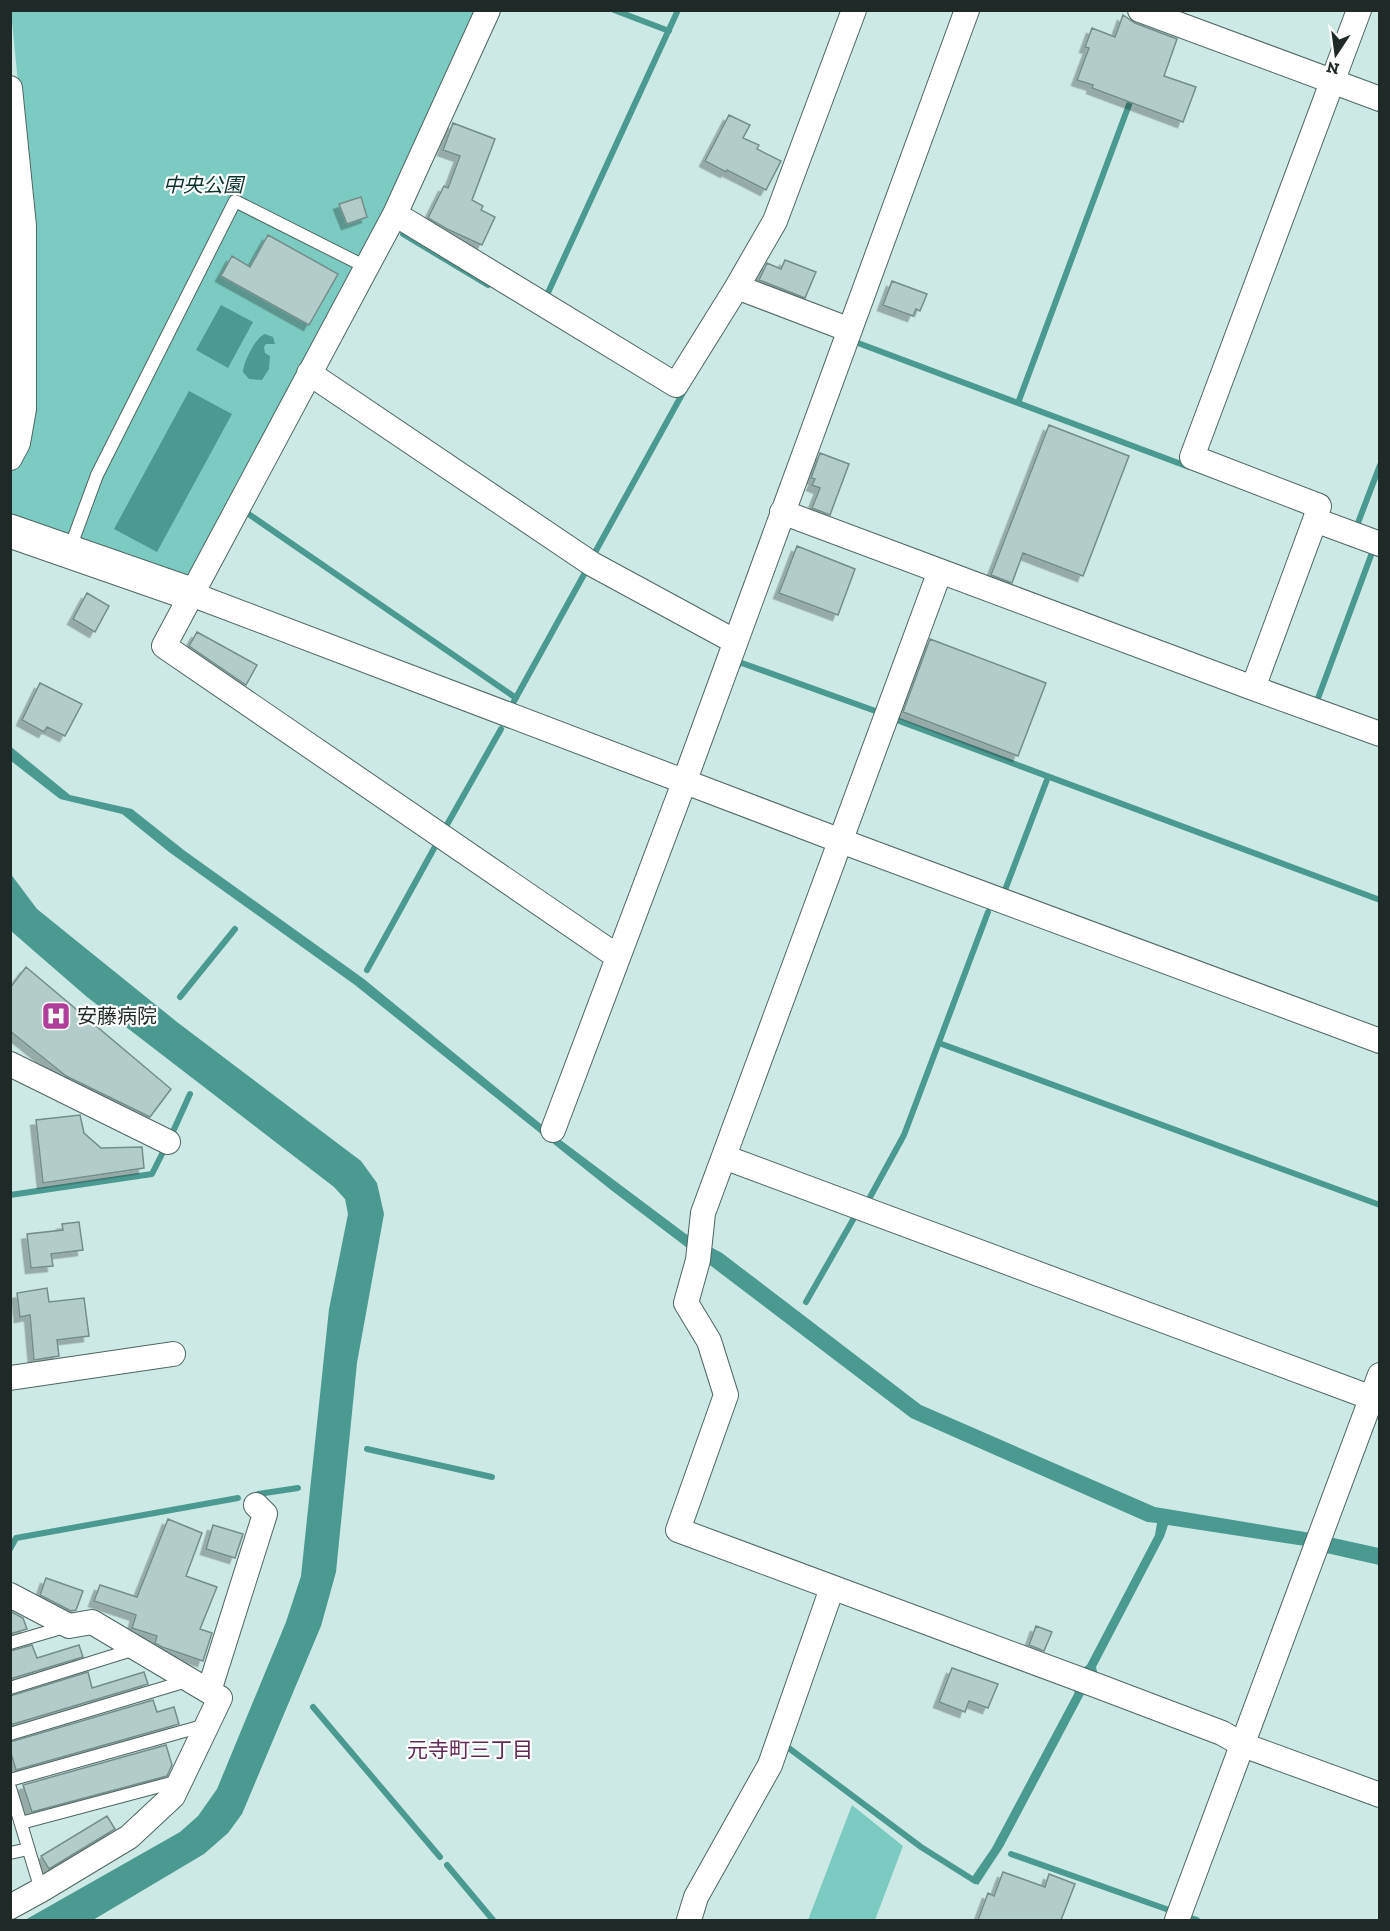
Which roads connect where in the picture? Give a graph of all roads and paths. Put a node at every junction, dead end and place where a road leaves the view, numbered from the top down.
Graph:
1 (488, 10) edge
2 (854, 10) edge
3 (967, 10) edge
4 (1140, 10) edge
5 (1359, 10) edge
6 (1331, 81) junction
7 (10, 88) edge
8 (1380, 99) edge
9 (395, 214) junction
10 (366, 267) junction
11 (737, 287) junction
12 (850, 330) junction
13 (309, 373) junction
14 (10, 458) edge
15 (782, 512) junction
16 (1315, 520) junction
17 (10, 531) edge
18 (1380, 543) edge
19 (69, 552) junction
20 (940, 571) junction
21 (191, 594) junction
22 (734, 641) junction
23 (1253, 688) junction
24 (1380, 734) edge
25 (684, 780) junction
26 (841, 841) junction
27 (618, 957) junction
28 (1380, 1041) edge
29 (10, 1064) edge
30 (553, 1130) dead end
31 (168, 1142) dead end
32 (724, 1157) junction
33 (173, 1354) dead end
34 (1380, 1375) edge
35 (10, 1378) edge
36 (1375, 1399) edge
37 (256, 1505) dead end
38 (832, 1588) junction
39 (10, 1595) edge
40 (69, 1626) junction
41 (10, 1643) edge
42 (136, 1648) junction
43 (199, 1686) junction
44 (10, 1688) edge
45 (207, 1724) junction
46 (10, 1734) edge
47 (1243, 1745) junction
48 (10, 1780) edge
49 (180, 1780) junction
50 (10, 1788) edge
51 (1380, 1795) edge
52 (12, 1802) edge
53 (21, 1823) junction
54 (28, 1849) junction
55 (10, 1853) edge
56 (41, 1890) junction
57 (10, 1907) edge
58 (689, 1920) edge
59 (1177, 1920) edge

1 - 9 street
2 - 11 street
3 - 12 street
4 - 6 street
5 - 6 street
6 - 8 street
6 - 16 street
7 - 14 street
9 - 10 street
9 - 11 street
10 - 13 street
10 - 19 lane
11 - 12 street
12 - 15 street
13 - 21 street
13 - 22 street
15 - 20 street
15 - 22 street
16 - 18 street
16 - 23 street
17 - 19 street
19 - 21 street
20 - 23 street
20 - 26 street
21 - 25 street
21 - 27 street
22 - 25 street
23 - 24 street
25 - 26 street
25 - 27 street
26 - 28 street
26 - 32 street
27 - 30 street
29 - 31 street
32 - 36 street
32 - 38 street
33 - 35 street
34 - 36 street
36 - 47 street
37 - 43 street
38 - 47 street
38 - 58 street
39 - 40 street
40 - 41 lane
40 - 42 street
42 - 43 street
42 - 44 lane
43 - 45 street
43 - 46 lane
45 - 48 lane
45 - 49 street
47 - 51 street
47 - 59 street
49 - 53 lane
49 - 56 street
50 - 52 lane
52 - 53 lane
53 - 54 lane
54 - 55 lane
54 - 56 lane
56 - 57 street

